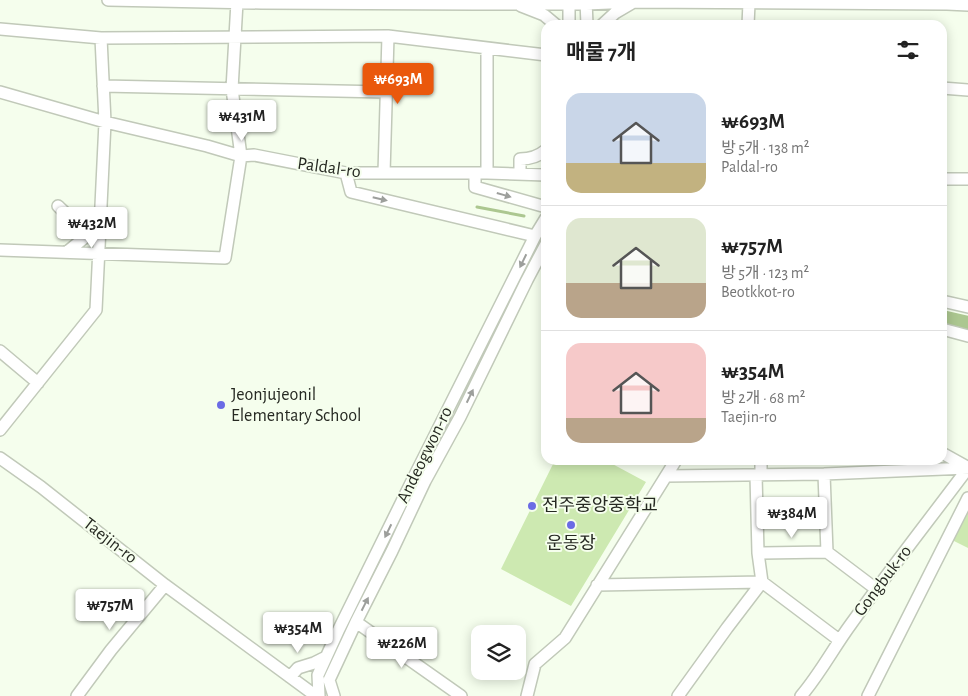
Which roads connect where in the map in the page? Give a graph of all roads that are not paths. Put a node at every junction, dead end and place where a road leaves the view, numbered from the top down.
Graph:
1 (108, 0) edge
2 (237, 2) junction
3 (570, 2) edge
4 (586, 2) edge
5 (633, 2) junction
6 (749, 3) junction
7 (515, 4) junction
8 (968, 5) edge
9 (550, 20) edge
10 (569, 20) edge
11 (586, 20) edge
12 (607, 20) edge
13 (748, 20) edge
14 (0, 29) edge
15 (388, 36) junction
16 (235, 37) junction
17 (101, 38) junction
18 (488, 48) junction
19 (541, 55) edge
20 (103, 86) junction
21 (947, 88) edge
22 (232, 89) junction
23 (968, 90) edge
24 (0, 92) edge
25 (386, 92) junction
26 (105, 122) junction
27 (541, 154) edge
28 (241, 156) junction
29 (346, 173) junction
30 (384, 173) junction
31 (487, 173) junction
32 (475, 174) junction
33 (520, 174) junction
34 (541, 174) edge
35 (947, 179) edge
36 (968, 179) edge
37 (58, 206) dead end
38 (541, 206) edge
39 (100, 225) junction
40 (541, 227) edge
41 (88, 235) junction
42 (536, 236) junction
43 (0, 250) edge
44 (67, 252) junction
45 (541, 253) edge
46 (98, 254) junction
47 (947, 302) edge
48 (968, 306) edge
49 (947, 330) edge
50 (968, 336) edge
51 (0, 351) edge
52 (38, 382) junction
53 (0, 430) edge
54 (947, 456) edge
55 (0, 458) edge
56 (673, 465) edge
57 (760, 465) edge
58 (968, 468) edge
59 (824, 474) junction
60 (758, 475) junction
61 (666, 476) junction
62 (968, 498) edge
63 (827, 552) junction
64 (758, 553) junction
65 (762, 582) junction
66 (165, 585) junction
67 (597, 585) junction
68 (876, 589) junction
69 (356, 622) junction
70 (840, 640) junction
71 (326, 657) junction
72 (290, 677) junction
73 (77, 696) edge
74 (318, 696) edge
75 (334, 696) edge
76 (461, 696) edge
77 (526, 696) edge
78 (678, 696) edge
79 (801, 696) edge
80 (868, 696) edge

1 - 2 street
2 - 7 street
2 - 16 street
3 - 4 street
3 - 7 street
3 - 10 street
4 - 5 street
4 - 11 street
5 - 6 street
5 - 12 street
6 - 8 street
6 - 13 street
7 - 9 street
14 - 17 street
15 - 16 street
15 - 18 street
15 - 25 street
16 - 17 street
16 - 22 street
17 - 20 street
18 - 19 street
18 - 31 street
20 - 22 street
20 - 26 street
21 - 23 street
22 - 25 street
22 - 28 street
24 - 26 street, Paldal-ro
25 - 30 street
26 - 28 street, Paldal-ro
26 - 39 street
27 - 33 street
28 - 29 street, Paldal-ro
28 - 46 street
29 - 30 street, Paldal-ro
29 -> 42 street
30 - 32 street, Paldal-ro
31 - 32 street, Paldal-ro
31 - 33 street, Paldal-ro
32 -> 38 street
33 - 34 street, Paldal-ro
35 - 36 street
37 - 41 street
39 - 41 street
39 - 46 street
40 - 42 street, Andeogwon-ro
41 - 44 street
42 -> 71 street, Andeogwon-ro
43 - 44 street
44 - 46 street
69 -> 45 street, Andeogwon-ro
46 - 52 street
47 - 48 street
49 - 50 street
51 - 52 street
52 - 53 street
54 - 58 street
55 - 66 street, Taejin-ro
56 - 61 street
57 - 60 street
58 - 59 street
58 - 68 street, Gongbuk-ro
59 - 60 street
59 - 63 street
60 - 61 street
60 - 64 street
61 - 67 street
62 - 80 street
63 - 64 street
63 - 68 street
64 - 65 street
65 - 67 street
65 - 70 street
65 - 78 street
66 - 72 street, Taejin-ro
66 - 73 street
67 - 77 street
68 - 70 street, Gongbuk-ro
69 - 75 street, Andeogwon-ro
69 - 76 street
70 - 79 street, Gongbuk-ro
71 - 72 street
71 - 74 street, Andeogwon-ro
72 - 74 street, Taejin-ro

